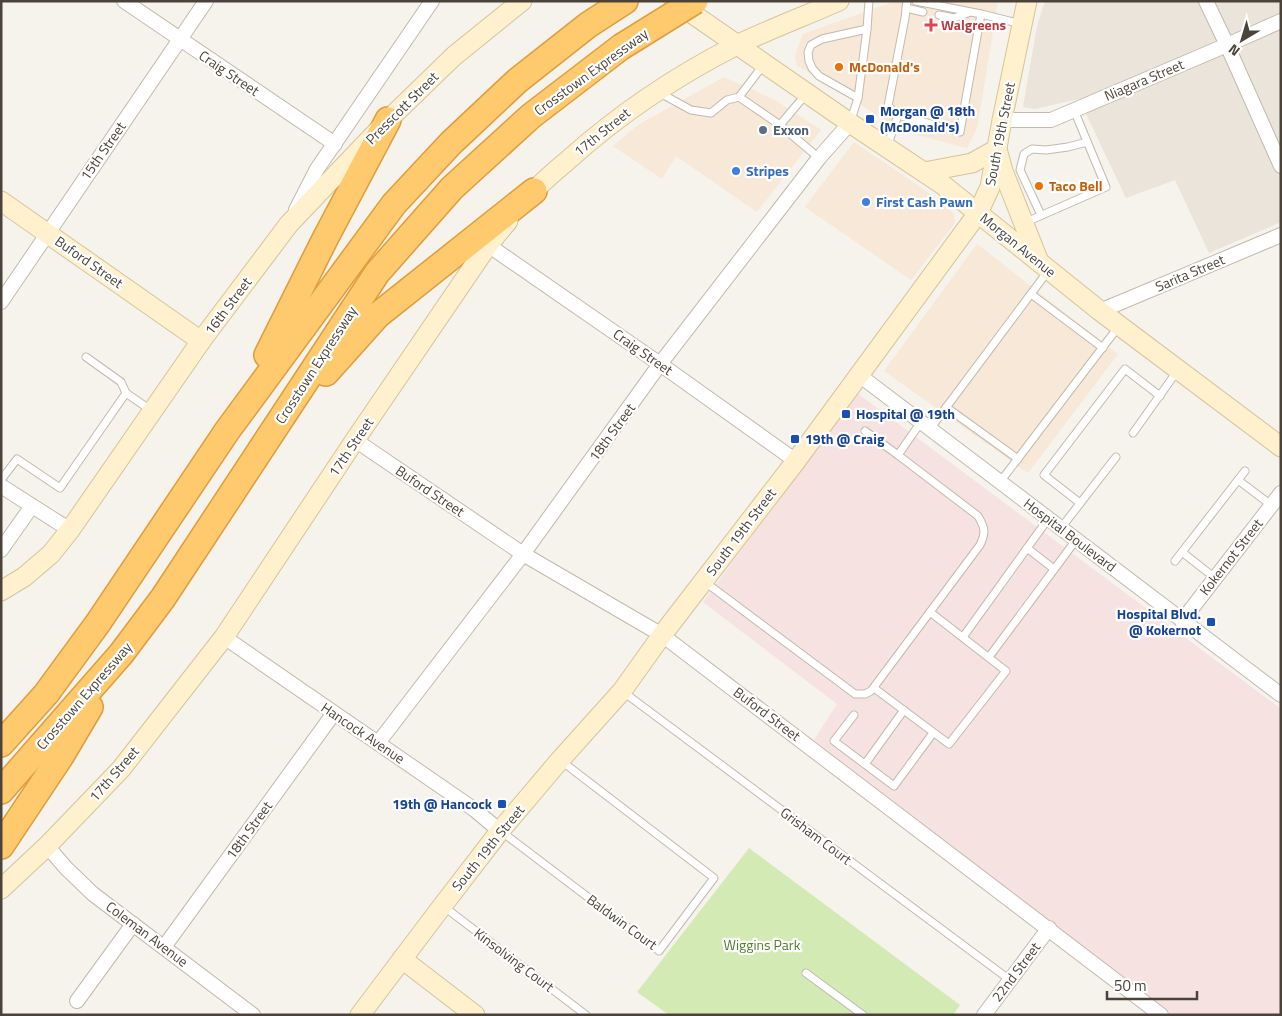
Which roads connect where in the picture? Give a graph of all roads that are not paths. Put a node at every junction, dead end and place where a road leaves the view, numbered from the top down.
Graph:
1 (124, 1) edge
2 (206, 1) edge
3 (432, 1) edge
4 (522, 1) edge
5 (625, 1) edge
6 (673, 1) edge
7 (695, 1) edge
8 (839, 1) edge
9 (869, 1) edge
10 (916, 1) edge
11 (1027, 1) edge
12 (1206, 1) edge
13 (906, 5) edge
14 (923, 12) dead end
15 (971, 12) junction
16 (981, 14) junction
17 (940, 15) dead end
18 (1281, 20) edge
19 (1022, 24) junction
20 (867, 29) junction
21 (180, 40) junction
22 (738, 45) junction
23 (1227, 45) junction
24 (764, 64) junction
25 (658, 91) junction
26 (807, 93) junction
27 (739, 97) junction
28 (858, 98) junction
29 (1074, 110) junction
30 (898, 115) junction
31 (388, 120) junction
32 (1002, 120) junction
33 (850, 123) junction
34 (780, 126) junction
35 (1088, 142) junction
36 (335, 144) junction
37 (887, 147) junction
38 (997, 149) junction
39 (819, 158) junction
40 (1281, 166) edge
41 (924, 172) junction
42 (534, 191) junction
43 (1, 201) edge
44 (978, 213) junction
45 (1032, 219) junction
46 (289, 224) junction
47 (47, 233) junction
48 (1281, 235) edge
49 (488, 245) junction
50 (1044, 266) junction
51 (1031, 294) junction
52 (1, 302) edge
53 (1100, 311) junction
54 (1120, 326) junction
55 (201, 341) junction
56 (1103, 348) junction
57 (86, 357) dead end
58 (660, 364) junction
59 (1178, 370) junction
60 (859, 375) junction
61 (126, 393) junction
62 (1160, 396) junction
63 (946, 407) junction
64 (152, 411) junction
65 (925, 425) junction
66 (227, 431) junction
67 (865, 431) dead end
68 (1133, 433) dead end
69 (268, 438) junction
70 (355, 440) junction
71 (1279, 444) edge
72 (898, 454) junction
73 (1116, 457) dead end
74 (1018, 459) junction
75 (796, 461) junction
76 (1245, 471) dead end
77 (1, 480) edge
78 (1238, 480) junction
79 (1000, 482) junction
80 (1, 486) edge
81 (1281, 493) edge
82 (1080, 502) junction
83 (1272, 505) junction
84 (32, 506) junction
85 (1048, 519) junction
86 (1061, 528) junction
87 (70, 530) junction
88 (1076, 540) junction
89 (1027, 548) junction
90 (1, 550) edge
91 (1182, 552) junction
92 (523, 554) junction
93 (1175, 561) dead end
94 (1054, 569) junction
95 (1216, 578) junction
96 (704, 581) junction
97 (1, 592) edge
98 (930, 612) junction
99 (1182, 621) junction
100 (98, 623) junction
101 (662, 635) junction
102 (224, 637) junction
103 (963, 637) junction
104 (121, 654) junction
105 (989, 657) junction
106 (874, 688) junction
107 (622, 691) junction
108 (1281, 695) edge
109 (904, 710) junction
110 (334, 713) junction
111 (854, 715) dead end
112 (1, 720) edge
113 (934, 733) junction
114 (1, 744) edge
115 (378, 744) junction
116 (560, 760) junction
117 (865, 764) junction
118 (1, 791) edge
119 (500, 831) junction
120 (1, 846) edge
121 (47, 846) junction
122 (1, 889) edge
123 (443, 905) junction
124 (133, 924) junction
125 (1049, 928) junction
126 (164, 947) junction
127 (402, 959) junction
128 (806, 973) dead end
129 (1010, 980) junction
130 (77, 1001) dead end
131 (253, 1015) edge
132 (360, 1015) edge
133 (475, 1015) edge
134 (586, 1015) edge
135 (863, 1015) edge
136 (984, 1015) edge
137 (1161, 1015) edge

1 - 21 street, Craig Street
2 - 21 street, 15th Street
3 - 36 street, 16th Street
4 - 31 main road, Presscott Street
5 - 66 highway
6 - 22 main road, Morgan Avenue
7 - 69 highway, Crosstown Expressway, bridge
8 - 22 main road, 17th Street
9 - 20 lane
10 - 15 lane
11 - 19 main road, South 19th Street
12 - 23 street
13 - 14 lane
13 - 30 lane
15 - 16 lane
15 - 17 lane
16 - 19 lane
16 - 30 lane
18 - 23 street, Niagara Street
19 - 32 main road, South 19th Street
20 - 28 lane
20 - 28 lane
21 - 36 street, Craig Street
21 - 47 street, 15th Street
22 - 24 main road, Morgan Avenue
22 - 25 main road, 17th Street
23 - 29 street, Niagara Street
23 - 40 street
24 - 26 main road, Morgan Avenue
24 - 27 lane
25 - 27 lane
25 - 42 main road, 17th Street
26 - 33 main road, Morgan Avenue
26 - 34 lane
27 - 34 lane
28 - 33 lane
29 - 32 street, Niagara Street
29 - 35 lane
30 - 37 lane
31 - 46 main road, Presscott Street
31 - 66 highway
32 - 38 main road, South 19th Street
33 - 37 main road, Morgan Avenue
33 - 39 street, 18th Street
34 - 39 lane
35 - 45 lane
35 - 45 lane
36 - 46 street, 16th Street
37 - 41 main road, Morgan Avenue
38 - 41 main road
38 - 44 main road, South 19th Street
38 - 45 main road
39 - 58 street, 18th Street
41 - 44 main road, Morgan Avenue
42 - 49 main road, 17th Street
42 - 69 highway
43 - 47 main road, Buford Street
44 - 50 main road, Morgan Avenue
44 - 60 main road, South 19th Street
45 - 50 main road
46 - 55 main road, 16th Street
47 - 52 street, 15th Street
47 - 55 main road, Buford Street
48 - 53 street, Sarita Street
49 - 58 street, Craig Street
49 - 70 main road, 17th Street
50 - 51 lane
50 - 53 main road, Morgan Avenue
51 - 56 lane
51 - 63 lane
53 - 54 main road, Morgan Avenue
54 - 56 lane
54 - 59 main road, Morgan Avenue
55 - 64 main road, 16th Street
56 - 74 lane
57 - 61 lane
58 - 75 street, Craig Street
58 - 92 street, 18th Street
59 - 62 lane
59 - 71 main road, Morgan Avenue
60 - 65 street, Hospital Boulevard
60 - 75 main road, South 19th Street
61 - 64 lane
61 - 77 lane
62 - 68 lane
62 - 82 lane
63 - 65 lane
63 - 74 lane
64 - 87 main road, 16th Street
65 - 72 lane
65 - 79 street, Hospital Boulevard
66 - 100 highway
67 - 72 lane
69 - 104 highway, Crosstown Expressway
70 - 92 street, Buford Street
70 - 102 main road, 17th Street
72 - 98 lane
73 - 82 lane
74 - 79 lane
75 - 96 main road, South 19th Street
76 - 78 lane
78 - 83 lane
78 - 91 lane
79 - 85 street, Hospital Boulevard
80 - 84 street
81 - 83 street, Kokernot Street
82 - 86 lane
83 - 95 street, Kokernot Street
84 - 87 street
84 - 90 street
85 - 86 street, Hospital Boulevard
85 - 89 lane
86 - 88 street, Hospital Boulevard
87 - 97 main road, 16th Street
88 - 94 lane
88 - 99 street, Hospital Boulevard
89 - 94 lane
89 - 103 lane
91 - 93 lane
91 - 95 lane
92 - 101 street, Buford Street
92 - 115 street, 18th Street
94 - 105 lane
95 - 99 street, Kokernot Street
96 - 101 main road, South 19th Street
96 - 106 lane
98 - 103 lane
98 - 106 lane
99 - 108 street, Hospital Boulevard
100 - 112 highway
100 - 114 highway
101 - 107 main road, South 19th Street
101 - 125 street, Buford Street
102 - 110 street, Hancock Avenue
102 - 121 main road, 17th Street
103 - 105 lane
104 - 118 highway, Crosstown Expressway
104 - 120 highway
105 - 113 lane
106 - 109 lane
107 - 116 main road, South 19th Street
107 - 129 lane, Grisham Court
109 - 113 lane
109 - 117 lane
110 - 115 street, Hancock Avenue
110 - 126 street, 18th Street
111 - 117 lane
113 - 117 lane
115 - 119 street, Hancock Avenue
116 - 119 main road, South 19th Street
116 - 119 lane, Baldwin Court
119 - 123 main road, South 19th Street
121 - 122 main road, 17th Street
121 - 124 street, Coleman Avenue
123 - 127 main road, South 19th Street
123 - 134 lane, Kinsolving Court
124 - 126 street, Coleman Avenue
124 - 130 street
125 - 129 street, 22nd Street
125 - 137 street, Buford Street
126 - 131 street, Coleman Avenue
127 - 132 main road, South 19th Street
127 - 133 main road
128 - 135 lane
129 - 136 street, 22nd Street

